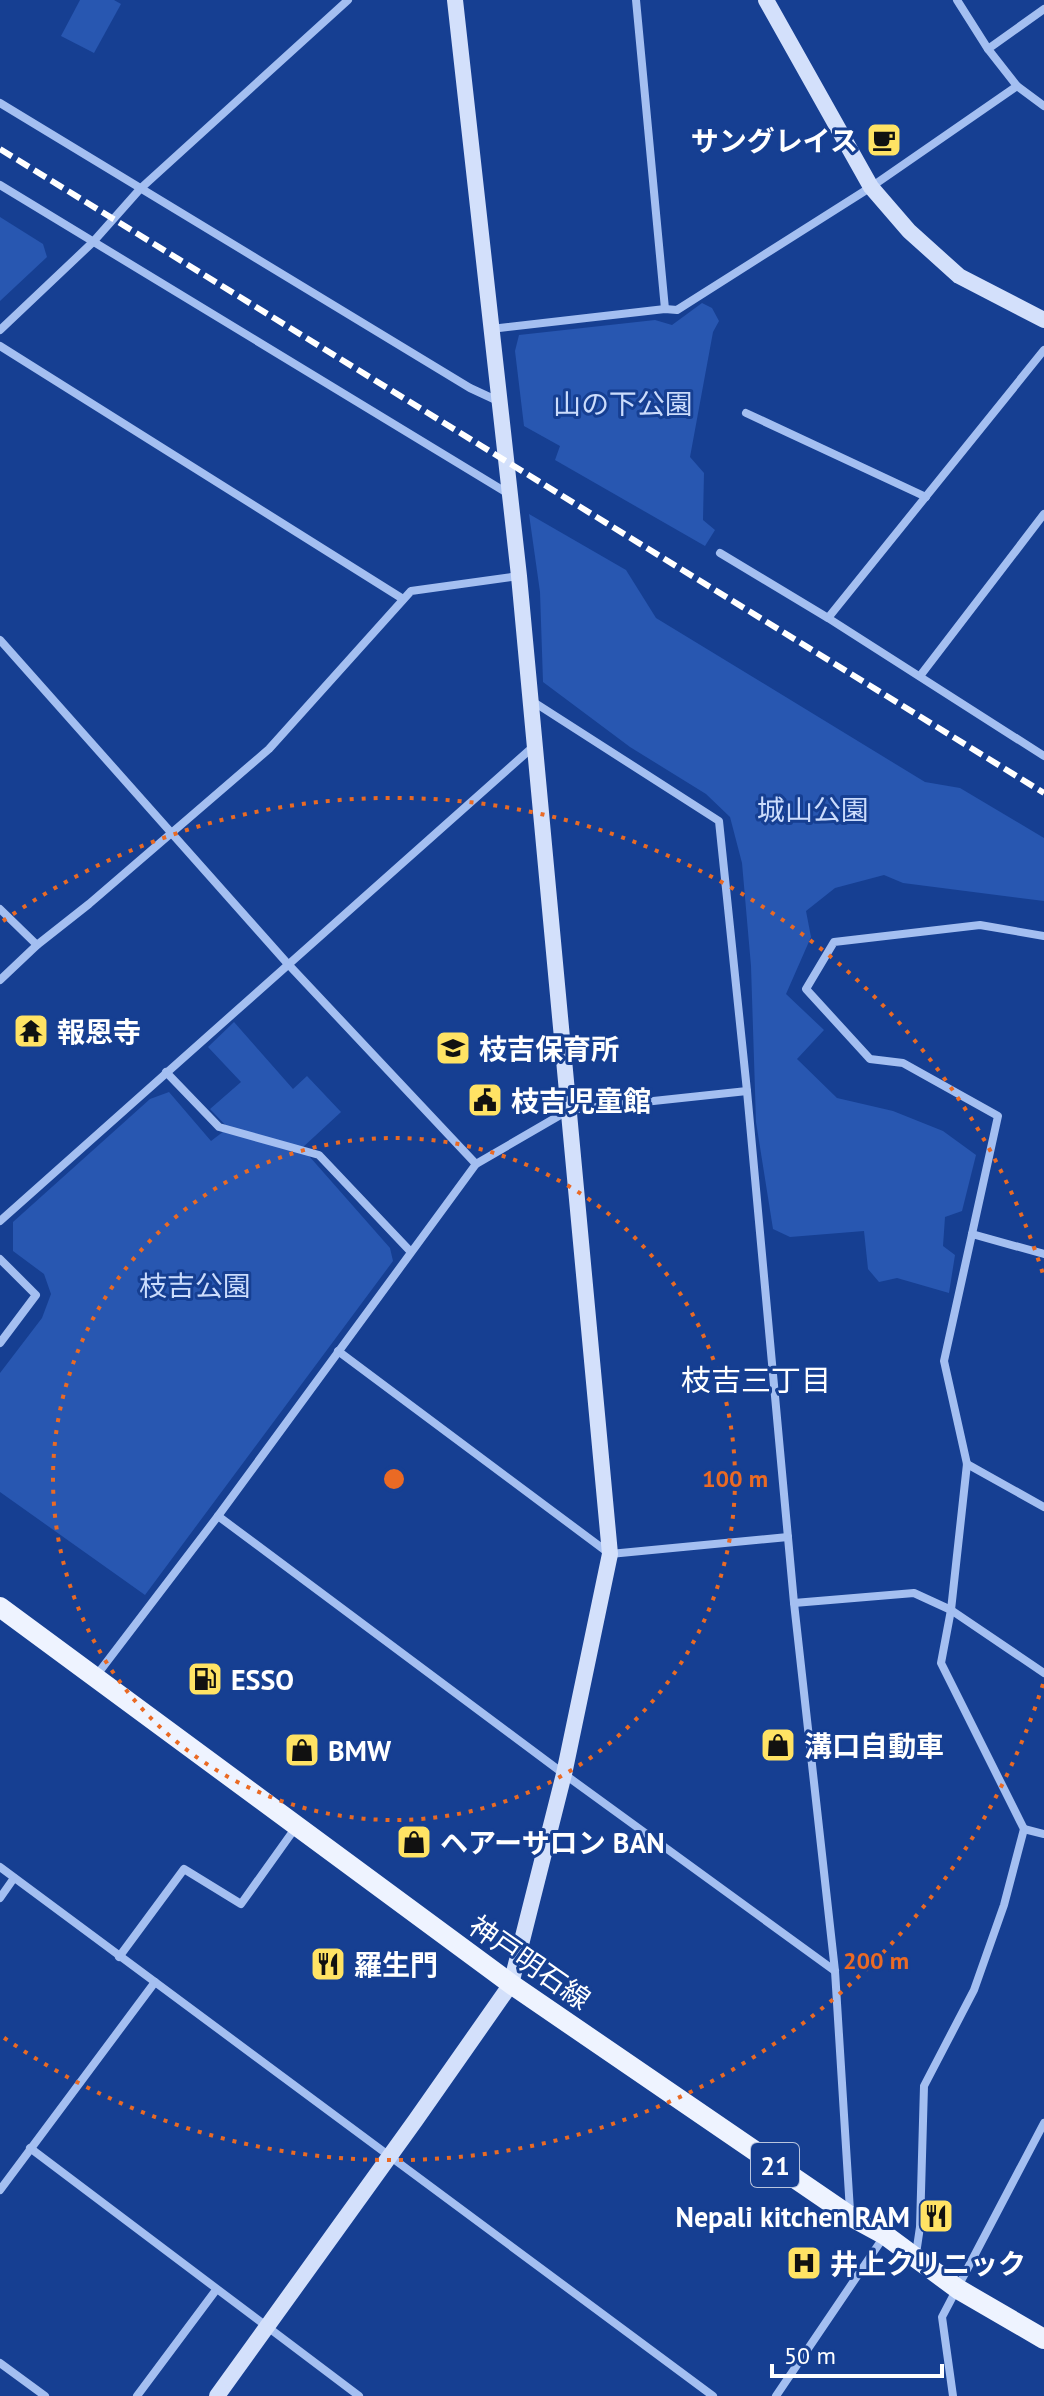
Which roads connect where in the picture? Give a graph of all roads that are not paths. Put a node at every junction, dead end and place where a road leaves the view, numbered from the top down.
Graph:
1 (348, 0) edge
2 (455, 0) edge
3 (636, 0) edge
4 (766, 0) edge
5 (957, 0) edge
6 (1044, 9) edge
7 (988, 49) junction
8 (1017, 86) junction
9 (0, 103) edge
10 (1044, 106) edge
11 (0, 185) edge
12 (871, 187) junction
13 (140, 189) junction
14 (93, 242) junction
15 (665, 309) junction
16 (1044, 320) edge
17 (490, 329) junction
18 (0, 330) edge
19 (0, 346) edge
20 (1044, 350) edge
21 (498, 401) junction
22 (746, 413) dead end
23 (510, 494) junction
24 (926, 497) junction
25 (1044, 514) edge
26 (720, 553) dead end
27 (519, 576) junction
28 (403, 599) junction
29 (828, 618) junction
30 (0, 640) edge
31 (920, 676) junction
32 (531, 700) junction
33 (534, 746) junction
34 (1044, 756) edge
35 (170, 833) junction
36 (0, 909) edge
37 (1044, 936) edge
38 (37, 945) junction
39 (287, 963) junction
40 (0, 980) edge
41 (166, 1072) junction
42 (747, 1091) junction
43 (569, 1110) junction
44 (476, 1164) junction
45 (0, 1221) edge
46 (972, 1234) junction
47 (410, 1251) junction
48 (1044, 1254) edge
49 (0, 1259) edge
50 (0, 1343) edge
51 (338, 1351) junction
52 (967, 1464) junction
53 (1044, 1507) edge
54 (218, 1516) junction
55 (788, 1537) junction
56 (610, 1554) junction
57 (794, 1603) junction
58 (0, 1607) edge
59 (951, 1610) junction
60 (1044, 1673) edge
61 (95, 1677) junction
62 (564, 1774) junction
63 (296, 1826) junction
64 (1024, 1829) junction
65 (1044, 1834) edge
66 (0, 1867) edge
67 (14, 1878) junction
68 (0, 1898) edge
69 (119, 1957) junction
70 (835, 1971) junction
71 (155, 1982) junction
72 (511, 1984) junction
73 (1044, 2123) edge
74 (30, 2148) junction
75 (391, 2155) junction
76 (0, 2190) edge
77 (850, 2216) junction
78 (885, 2235) junction
79 (915, 2256) junction
80 (958, 2289) junction
81 (216, 2290) junction
82 (267, 2329) junction
83 (1044, 2339) edge
84 (0, 2363) edge
85 (45, 2396) edge
86 (137, 2396) edge
87 (217, 2396) edge
88 (359, 2396) edge
89 (713, 2396) edge
90 (776, 2396) edge
91 (953, 2396) edge

1 - 13 street
2 - 17 street
3 - 15 street
4 - 12 street
5 - 7 street
6 - 7 street
7 - 8 street
8 - 10 street
8 - 12 street
9 - 13 street
11 - 14 street
12 - 15 street
12 - 16 street
13 - 14 street
13 - 21 street
14 - 18 street
14 - 23 street
15 - 17 street
17 - 21 street
19 - 28 street
20 - 24 street
21 - 23 street
22 - 24 street
23 - 27 street
24 - 29 street
25 - 31 street
26 - 29 street
27 - 28 street
27 - 32 street
28 - 35 street
29 - 31 street
30 - 35 street
31 - 34 street
32 - 33 street
32 - 42 street
33 - 39 street
33 - 43 street
35 - 38 street
35 - 39 street
36 - 38 street
37 - 46 street
38 - 40 street
39 - 41 street
39 - 44 street
41 - 45 street
41 - 47 street
42 - 43 street
42 - 55 street
43 - 44 street
43 - 56 street
44 - 47 street
46 - 48 street
46 - 52 street
47 - 51 street
49 - 50 street
51 - 54 street
51 - 56 street
52 - 53 street
52 - 59 street
54 - 61 street
54 - 62 street
55 - 56 street
55 - 57 street
56 - 62 street
57 - 59 street
57 - 70 street
58 - 61 main road, 神戸明石線 / 21
59 - 60 street
59 - 64 street
61 - 63 main road, 神戸明石線 / 21
62 - 70 street
62 - 72 street
63 - 69 street
63 - 72 main road, 神戸明石線 / 21
64 - 65 street
64 - 79 street
66 - 67 street
67 - 68 street
67 - 69 street
69 - 71 street
70 - 77 street
71 - 74 street
71 - 75 street
72 - 75 street
72 - 77 main road, 神戸明石線 / 21
73 - 80 street
74 - 76 street
74 - 81 street
75 - 82 street
75 - 89 street
77 - 78 main road, 神戸明石線 / 21
78 - 79 main road, 神戸明石線 / 21
78 - 90 street
79 - 80 main road, 神戸明石線 / 21
80 - 83 main road, 神戸明石線 / 21
80 - 91 street
81 - 82 street
81 - 86 street
82 - 87 street
82 - 88 street
84 - 85 street

